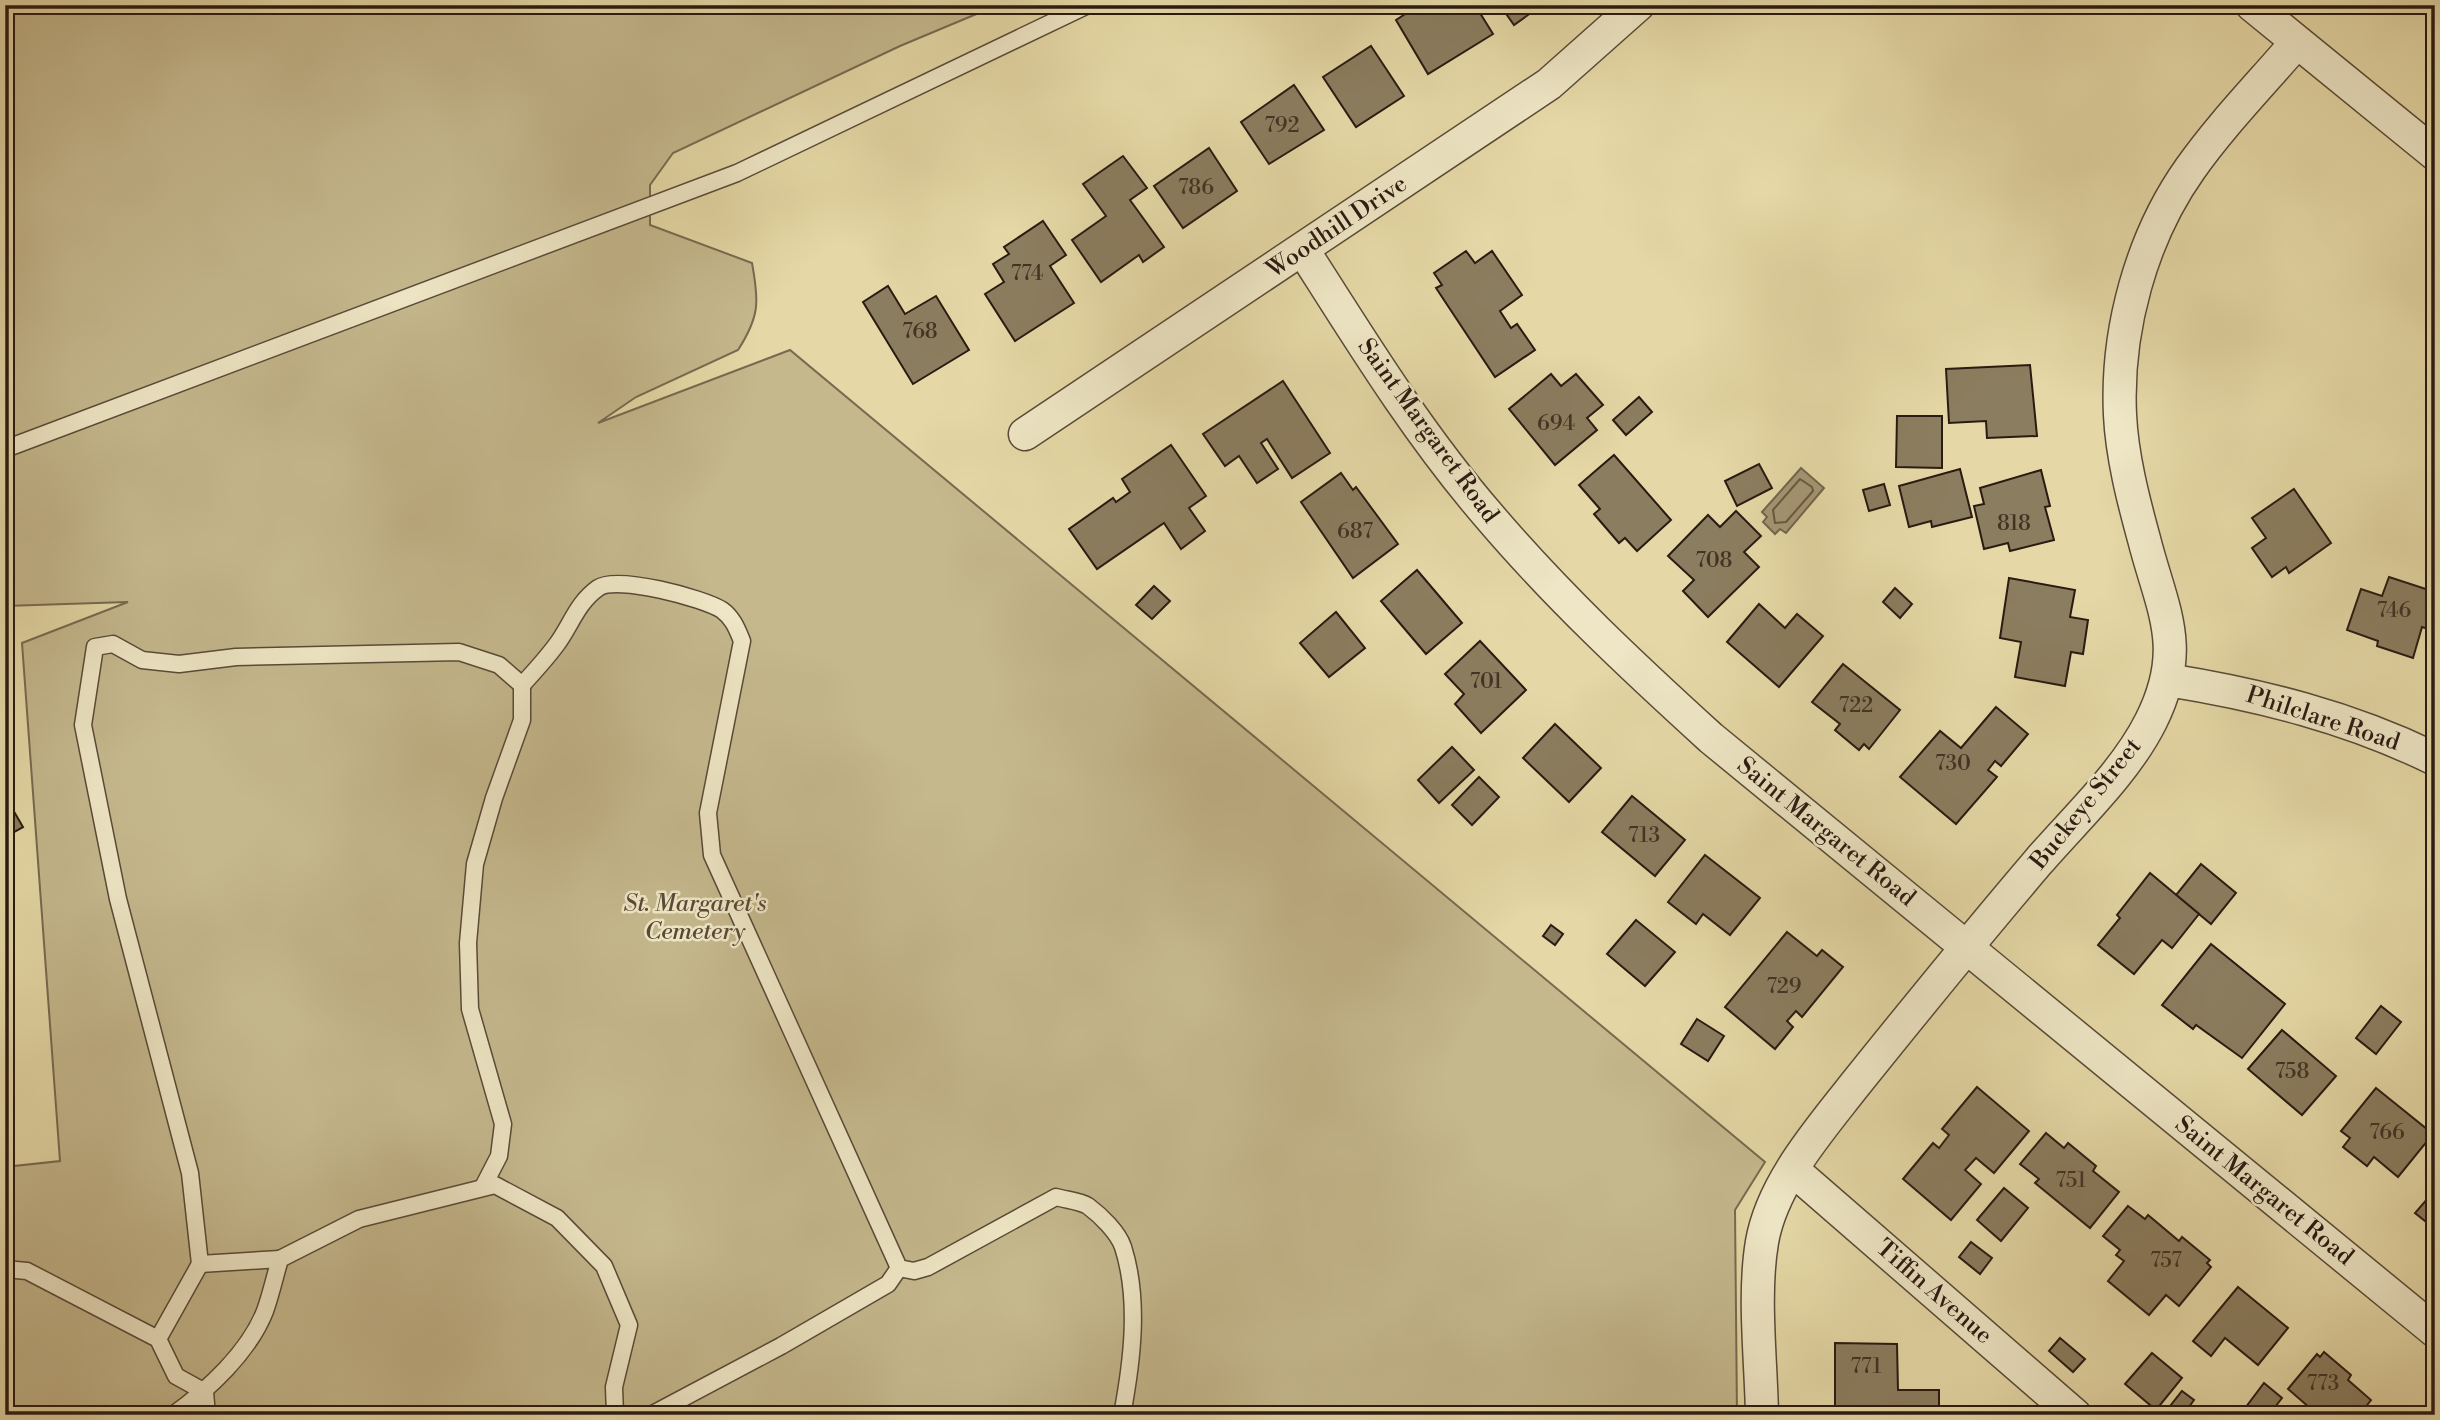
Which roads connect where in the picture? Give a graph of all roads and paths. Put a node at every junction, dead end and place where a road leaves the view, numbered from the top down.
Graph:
1 (1088, 5) edge
2 (1639, 5) edge
3 (2252, 5) edge
4 (2297, 43) junction
5 (2435, 154) edge
6 (1303, 250) junction
7 (1025, 434) dead end
8 (5, 449) edge
9 (2168, 680) junction
10 (522, 685) junction
11 (2435, 759) edge
12 (1966, 947) junction
13 (1793, 1170) junction
14 (483, 1187) junction
15 (280, 1259) junction
16 (200, 1264) junction
17 (899, 1268) junction
18 (5, 1269) edge
19 (2435, 1331) edge
20 (158, 1339) junction
21 (205, 1392) junction
22 (173, 1415) edge
23 (207, 1415) edge
24 (615, 1415) edge
25 (651, 1415) edge
26 (1122, 1415) edge
27 (1762, 1415) edge
28 (2075, 1415) edge

1 - 8 lane
2 - 6 street, Woodhill Drive
3 - 4 street
4 - 5 street
4 - 9 street, Buckeye Street
6 - 7 street, Woodhill Drive
6 - 12 street, Saint Margaret Road
9 - 11 street, Philclare Road
9 - 12 street, Buckeye Street
10 - 14 lane
10 - 16 lane
10 - 17 lane
12 - 13 street, Buckeye Street
12 - 19 street, Saint Margaret Road
13 - 27 street, Buckeye Street
13 - 28 street, Tiffin Avenue
14 - 15 lane
14 - 24 lane
15 - 16 lane
15 - 21 lane
16 - 20 lane
17 - 25 lane
17 - 26 lane
18 - 20 lane
20 - 21 lane
21 - 22 lane
21 - 23 lane

